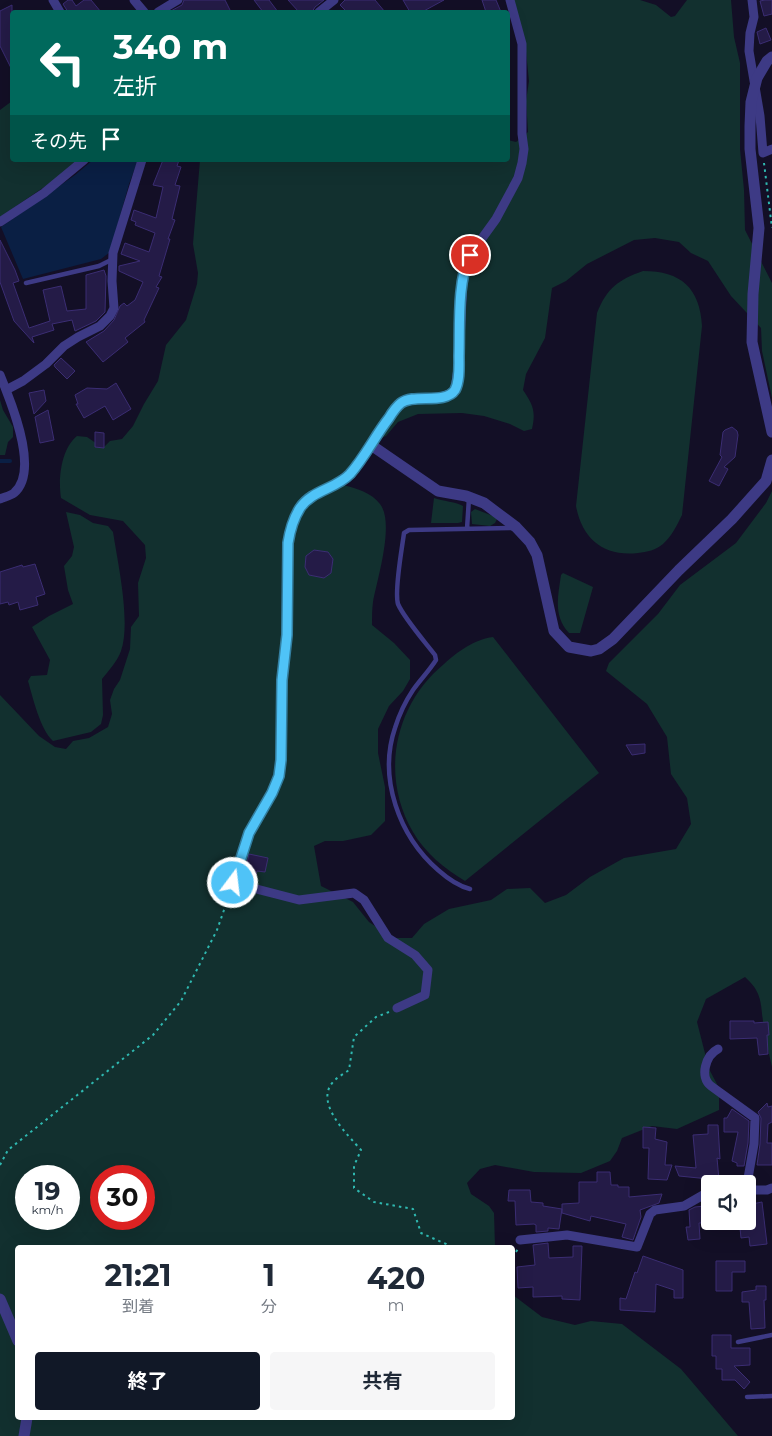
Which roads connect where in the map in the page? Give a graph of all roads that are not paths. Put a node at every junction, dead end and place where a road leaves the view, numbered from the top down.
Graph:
1 (134, 0) edge
2 (178, 0) edge
3 (334, 0) edge
4 (510, 0) edge
5 (752, 0) edge
6 (142, 10) edge
7 (161, 10) edge
8 (322, 10) edge
9 (772, 57) edge
10 (754, 90) junction
11 (768, 151) edge
12 (82, 162) edge
13 (141, 162) edge
14 (0, 222) edge
15 (112, 259) junction
16 (26, 283) dead end
17 (0, 375) edge
18 (6, 390) junction
19 (772, 432) edge
20 (371, 445) junction
21 (772, 460) edge
22 (469, 497) junction
23 (0, 499) edge
24 (516, 527) junction
25 (466, 529) junction
26 (470, 889) dead end
27 (397, 1008) road end
28 (718, 1049) dead end
29 (748, 1175) edge
30 (772, 1188) edge
31 (756, 1189) edge
32 (701, 1196) edge
33 (772, 1198) edge
34 (520, 1240) dead end
35 (0, 1299) edge
36 (15, 1334) edge
37 (772, 1335) edge
38 (738, 1342) dead end
39 (772, 1396) edge
40 (747, 1398) dead end
41 (27, 1420) edge
42 (24, 1436) edge

1 - 6 street
2 - 7 street
3 - 8 street
4 - 20 street
5 - 10 street
9 - 10 street
10 - 11 street
10 - 19 street
12 - 14 street
13 - 15 street
15 - 16 lane
15 - 18 street
17 - 18 street
18 - 23 street
20 - 22 street
20 - 27 street
21 - 24 street
22 - 24 street
22 - 25 lane
24 - 25 lane
25 - 26 lane
28 - 29 street
30 - 31 street
30 - 33 street
32 - 34 street
35 - 36 street
37 - 38 lane
39 - 40 lane
41 - 42 street

